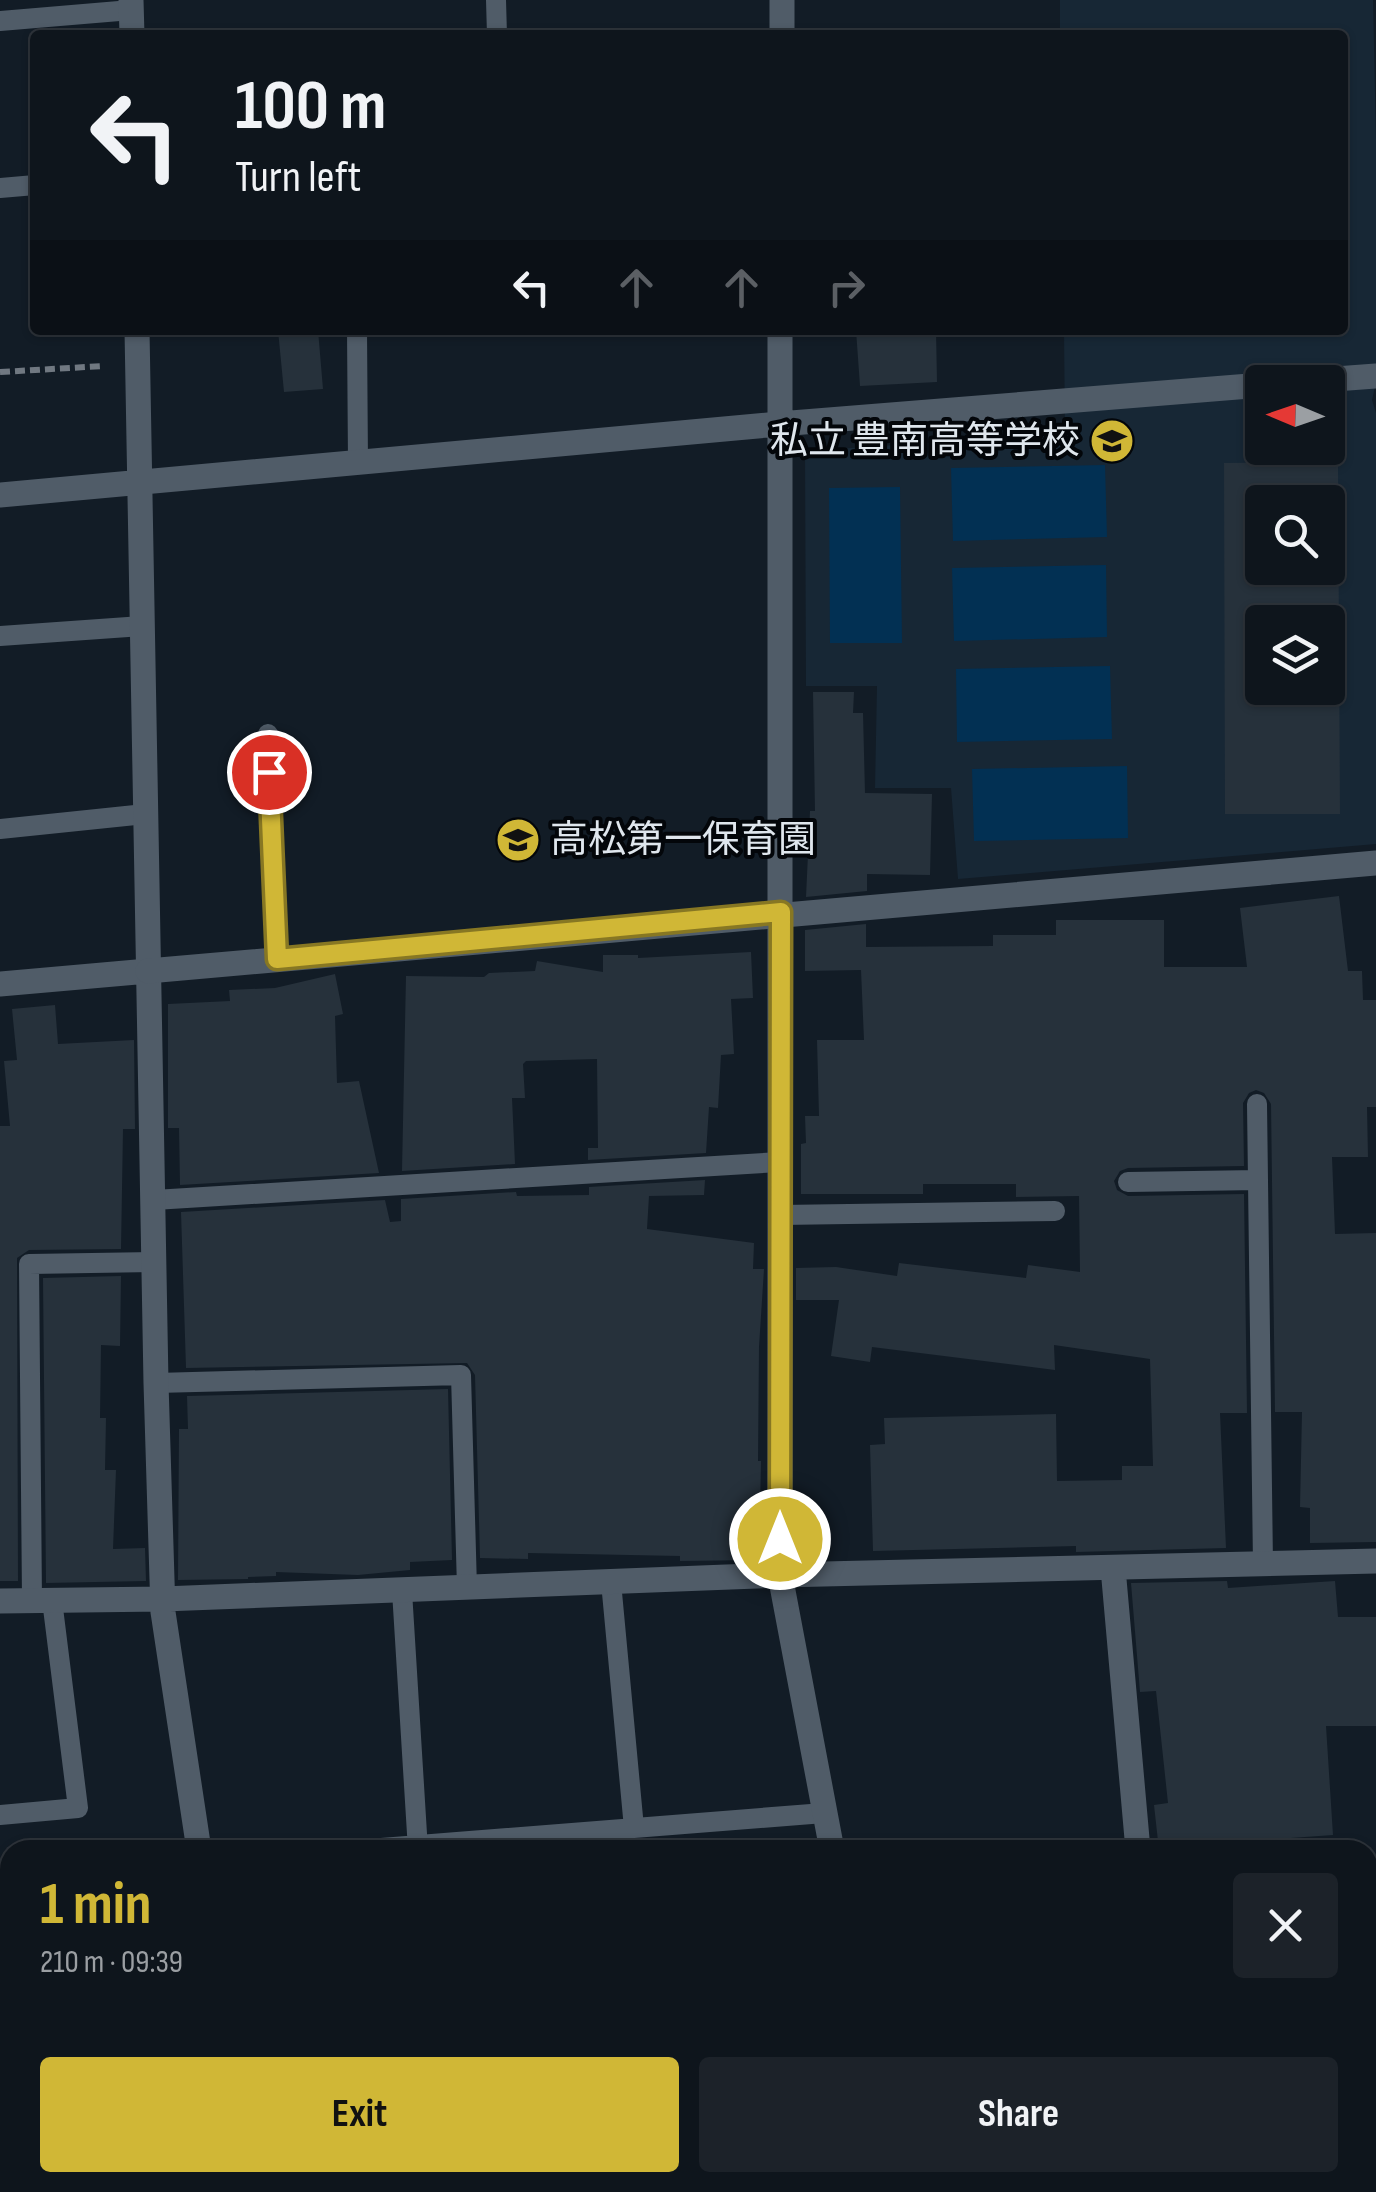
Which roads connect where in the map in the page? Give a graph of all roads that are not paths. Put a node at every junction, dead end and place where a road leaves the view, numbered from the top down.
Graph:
1 (496, 0) edge
2 (782, 0) edge
3 (132, 15) edge
4 (0, 21) edge
5 (496, 30) edge
6 (782, 30) edge
7 (30, 185) edge
8 (0, 188) edge
9 (137, 335) edge
10 (357, 335) edge
11 (780, 335) edge
12 (1376, 376) edge
13 (1345, 378) edge
14 (1245, 386) edge
15 (779, 424) junction
16 (358, 464) junction
17 (140, 484) junction
18 (0, 495) edge
19 (142, 626) junction
20 (0, 636) edge
21 (268, 734) dead end
22 (145, 814) junction
23 (0, 829) edge
24 (1376, 862) edge
25 (781, 912) junction
26 (277, 959) junction
27 (148, 971) junction
28 (0, 984) edge
29 (1257, 1104) dead end
30 (780, 1162) junction
31 (1258, 1180) junction
32 (1128, 1182) dead end
33 (154, 1200) junction
34 (1056, 1211) dead end
35 (781, 1215) junction
36 (154, 1262) junction
37 (156, 1383) junction
38 (1376, 1561) edge
39 (1264, 1565) junction
40 (1113, 1568) junction
41 (780, 1576) junction
42 (611, 1582) junction
43 (467, 1588) junction
44 (402, 1590) junction
45 (163, 1599) junction
46 (42, 1600) junction
47 (0, 1601) edge
48 (824, 1813) junction
49 (0, 1816) edge
50 (634, 1828) junction
51 (198, 1840) edge
52 (418, 1840) edge
53 (558, 1840) edge
54 (830, 1840) edge
55 (1137, 1840) edge

1 - 5 lane
2 - 6 street
3 - 4 lane
7 - 8 lane
9 - 17 street
10 - 16 lane
11 - 15 street
12 - 13 street
14 - 15 street
15 - 16 street
15 - 25 street
16 - 17 street
17 - 18 street
17 - 19 street
19 - 20 lane
19 - 22 street
21 - 26 lane
22 - 23 lane
22 - 27 street
24 - 25 street
25 - 26 street
25 - 30 street
26 - 27 street
27 - 28 street
27 - 33 street
29 - 31 lane
30 - 33 lane
30 - 35 street
31 - 32 lane
31 - 39 lane
33 - 36 street
34 - 35 lane
35 - 41 street
36 - 37 street
36 - 46 lane
37 - 43 lane
37 - 45 street
38 - 39 street
39 - 40 street
40 - 41 street
40 - 55 street
41 - 42 street
41 - 48 street
42 - 43 street
42 - 50 lane
43 - 44 street
44 - 45 street
44 - 52 lane
45 - 46 street
45 - 51 street
46 - 47 street
46 - 49 lane
48 - 50 lane
48 - 54 street
50 - 53 lane

